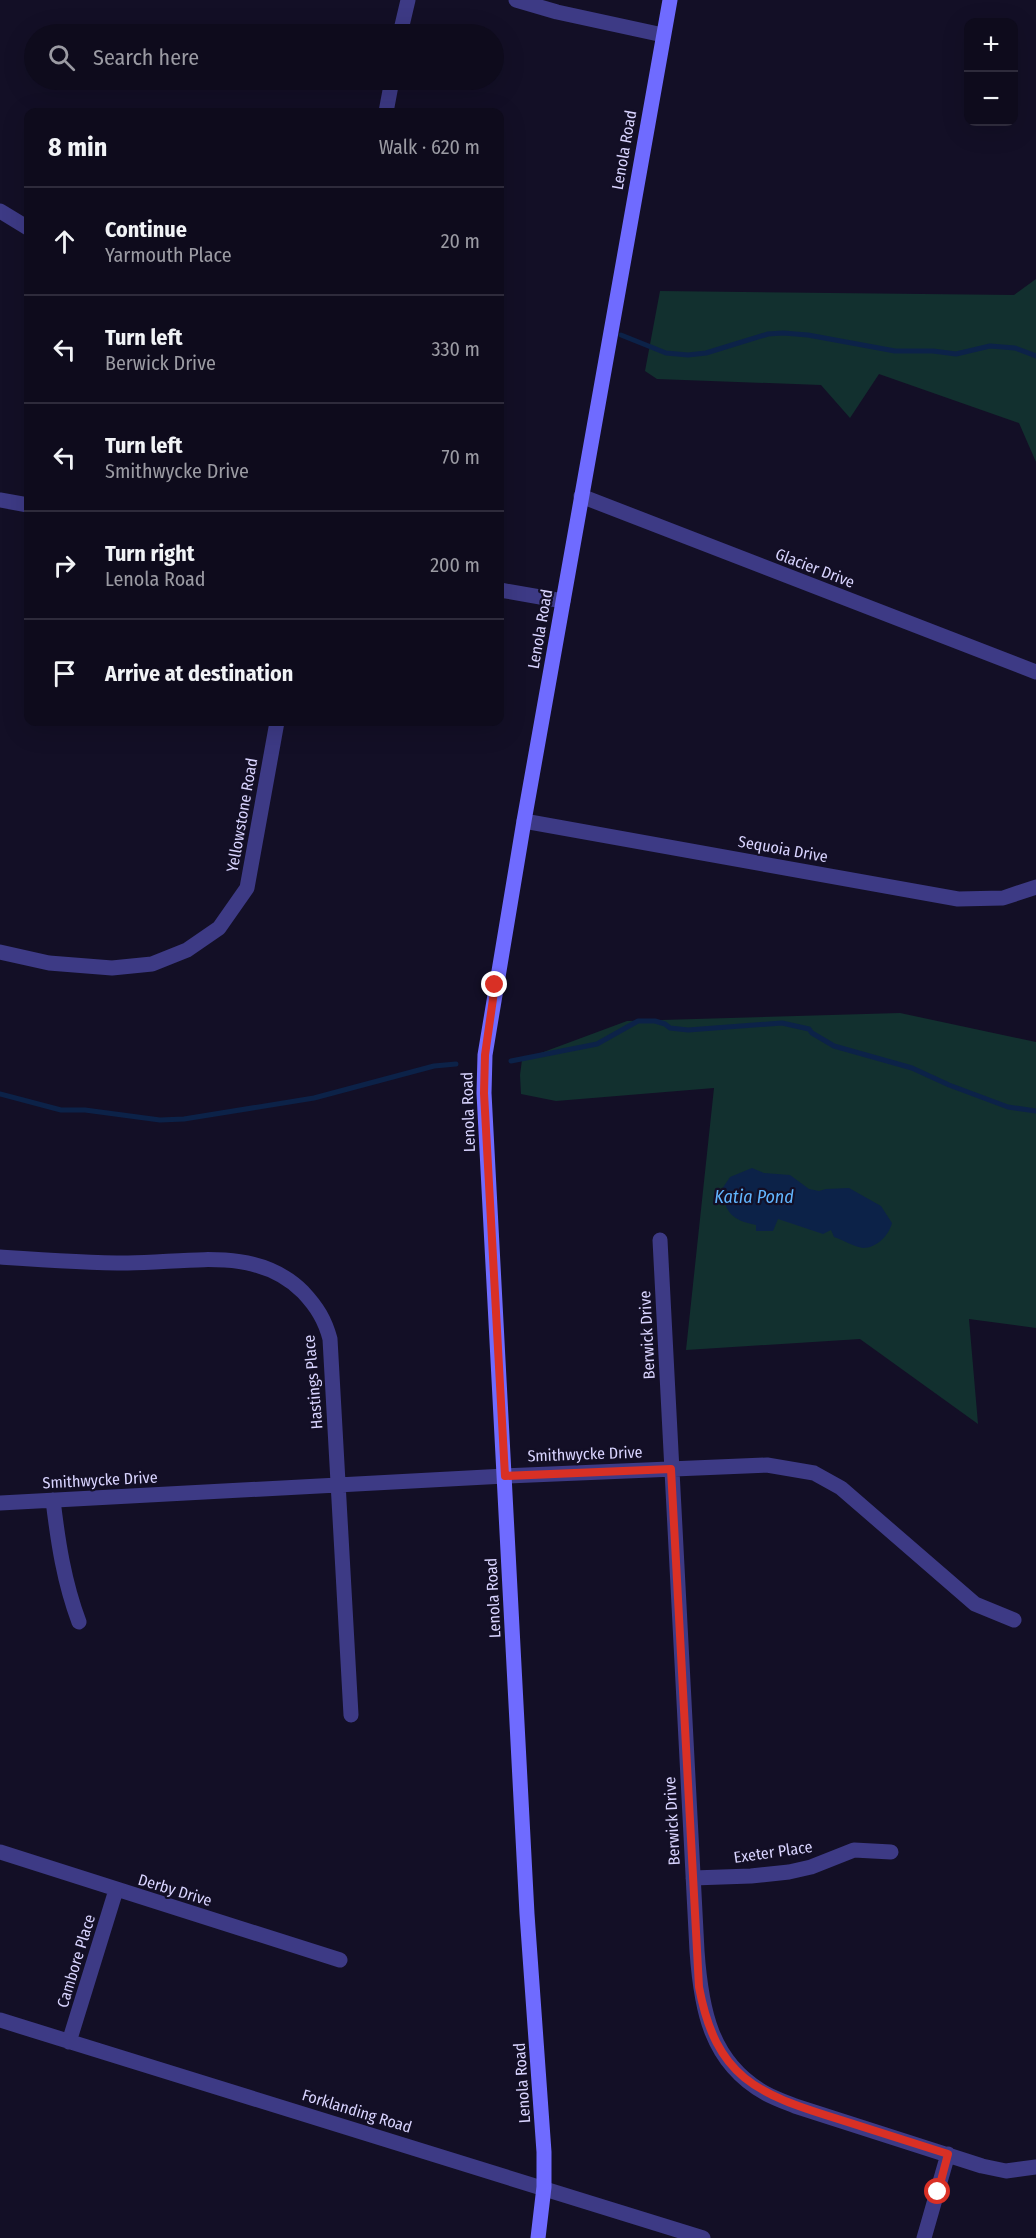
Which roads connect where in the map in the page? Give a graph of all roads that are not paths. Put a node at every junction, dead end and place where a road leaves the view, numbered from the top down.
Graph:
1 (408, 0) edge
2 (516, 0) edge
3 (670, 0) edge
4 (402, 24) edge
5 (663, 35) junction
6 (390, 90) edge
7 (387, 108) edge
8 (0, 211) edge
9 (24, 226) edge
10 (581, 496) junction
11 (0, 500) edge
12 (24, 504) edge
13 (504, 591) edge
14 (563, 601) junction
15 (1036, 672) edge
16 (276, 726) edge
17 (524, 821) junction
18 (1036, 887) edge
19 (0, 952) edge
20 (660, 1240) dead end
21 (0, 1257) edge
22 (671, 1469) junction
23 (505, 1476) junction
24 (339, 1485) junction
25 (53, 1500) junction
26 (0, 1503) edge
27 (1014, 1620) dead end
28 (79, 1622) dead end
29 (351, 1715) dead end
30 (0, 1852) edge
31 (891, 1852) dead end
32 (693, 1878) junction
33 (116, 1890) junction
34 (340, 1960) dead end
35 (0, 2020) edge
36 (69, 2042) junction
37 (948, 2154) junction
38 (1036, 2167) edge
39 (544, 2187) junction
40 (538, 2238) edge
41 (704, 2238) edge
42 (924, 2238) edge

1 - 4 street
2 - 5 street
3 - 5 main road, Lenola Road
5 - 10 main road, Lenola Road
6 - 7 street
8 - 9 street
10 - 14 main road, Lenola Road
10 - 15 street, Glacier Drive
11 - 12 street
13 - 14 street
14 - 17 main road, Lenola Road
16 - 19 street, Yellowstone Road
17 - 18 street, Sequoia Drive
17 - 23 main road, Lenola Road
20 - 22 street, Berwick Drive
21 - 24 street, Hastings Place
22 - 23 street, Smithwycke Drive
22 - 27 street, Smithwycke Drive
22 - 32 street, Berwick Drive
23 - 24 street, Smithwycke Drive
23 - 39 main road, Lenola Road
24 - 25 street, Smithwycke Drive
24 - 29 street, Hastings Place
25 - 26 street, Smithwycke Drive
25 - 28 street
30 - 33 street, Derby Drive
31 - 32 street, Exeter Place
32 - 37 street, Berwick Drive
33 - 34 street, Derby Drive
33 - 36 street, Cambore Place
35 - 36 street, Forklanding Road
36 - 39 street, Forklanding Road
37 - 38 street, Berwick Drive
37 - 42 street
39 - 40 main road, Lenola Road
39 - 41 street, Forklanding Road

